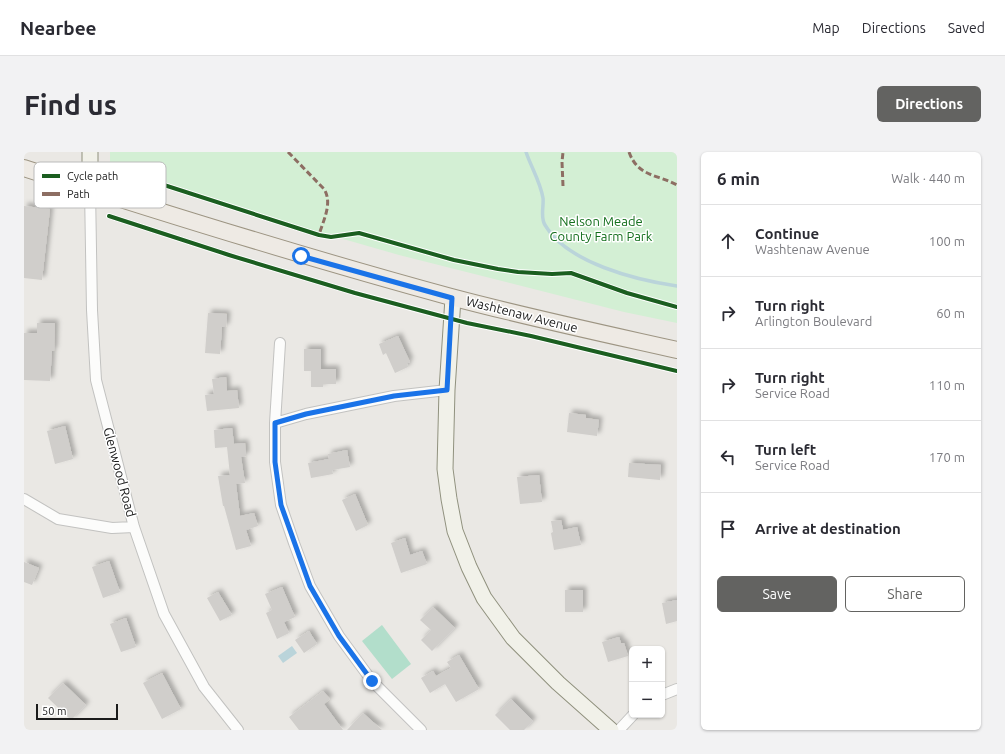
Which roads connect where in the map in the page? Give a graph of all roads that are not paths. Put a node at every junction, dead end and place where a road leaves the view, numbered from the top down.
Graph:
1 (24, 168) edge
2 (34, 171) edge
3 (90, 208) edge
4 (150, 208) edge
5 (452, 298) junction
6 (280, 343) dead end
7 (677, 350) edge
8 (447, 390) junction
9 (275, 423) junction
10 (24, 499) edge
11 (134, 527) junction
12 (677, 689) edge
13 (665, 694) edge
14 (630, 718) edge
15 (238, 730) edge
16 (421, 730) edge
17 (611, 730) edge
18 (619, 730) edge

1 - 2 main road, Washtenaw Avenue
3 - 11 street, Glenwood Road
4 - 5 main road, Washtenaw Avenue
5 - 7 main road, Washtenaw Avenue
5 - 8 street
6 - 9 street
8 - 9 street
8 - 17 street
9 - 16 street
10 - 11 street
11 - 15 street, Glenwood Road
12 - 13 street
14 - 18 street

